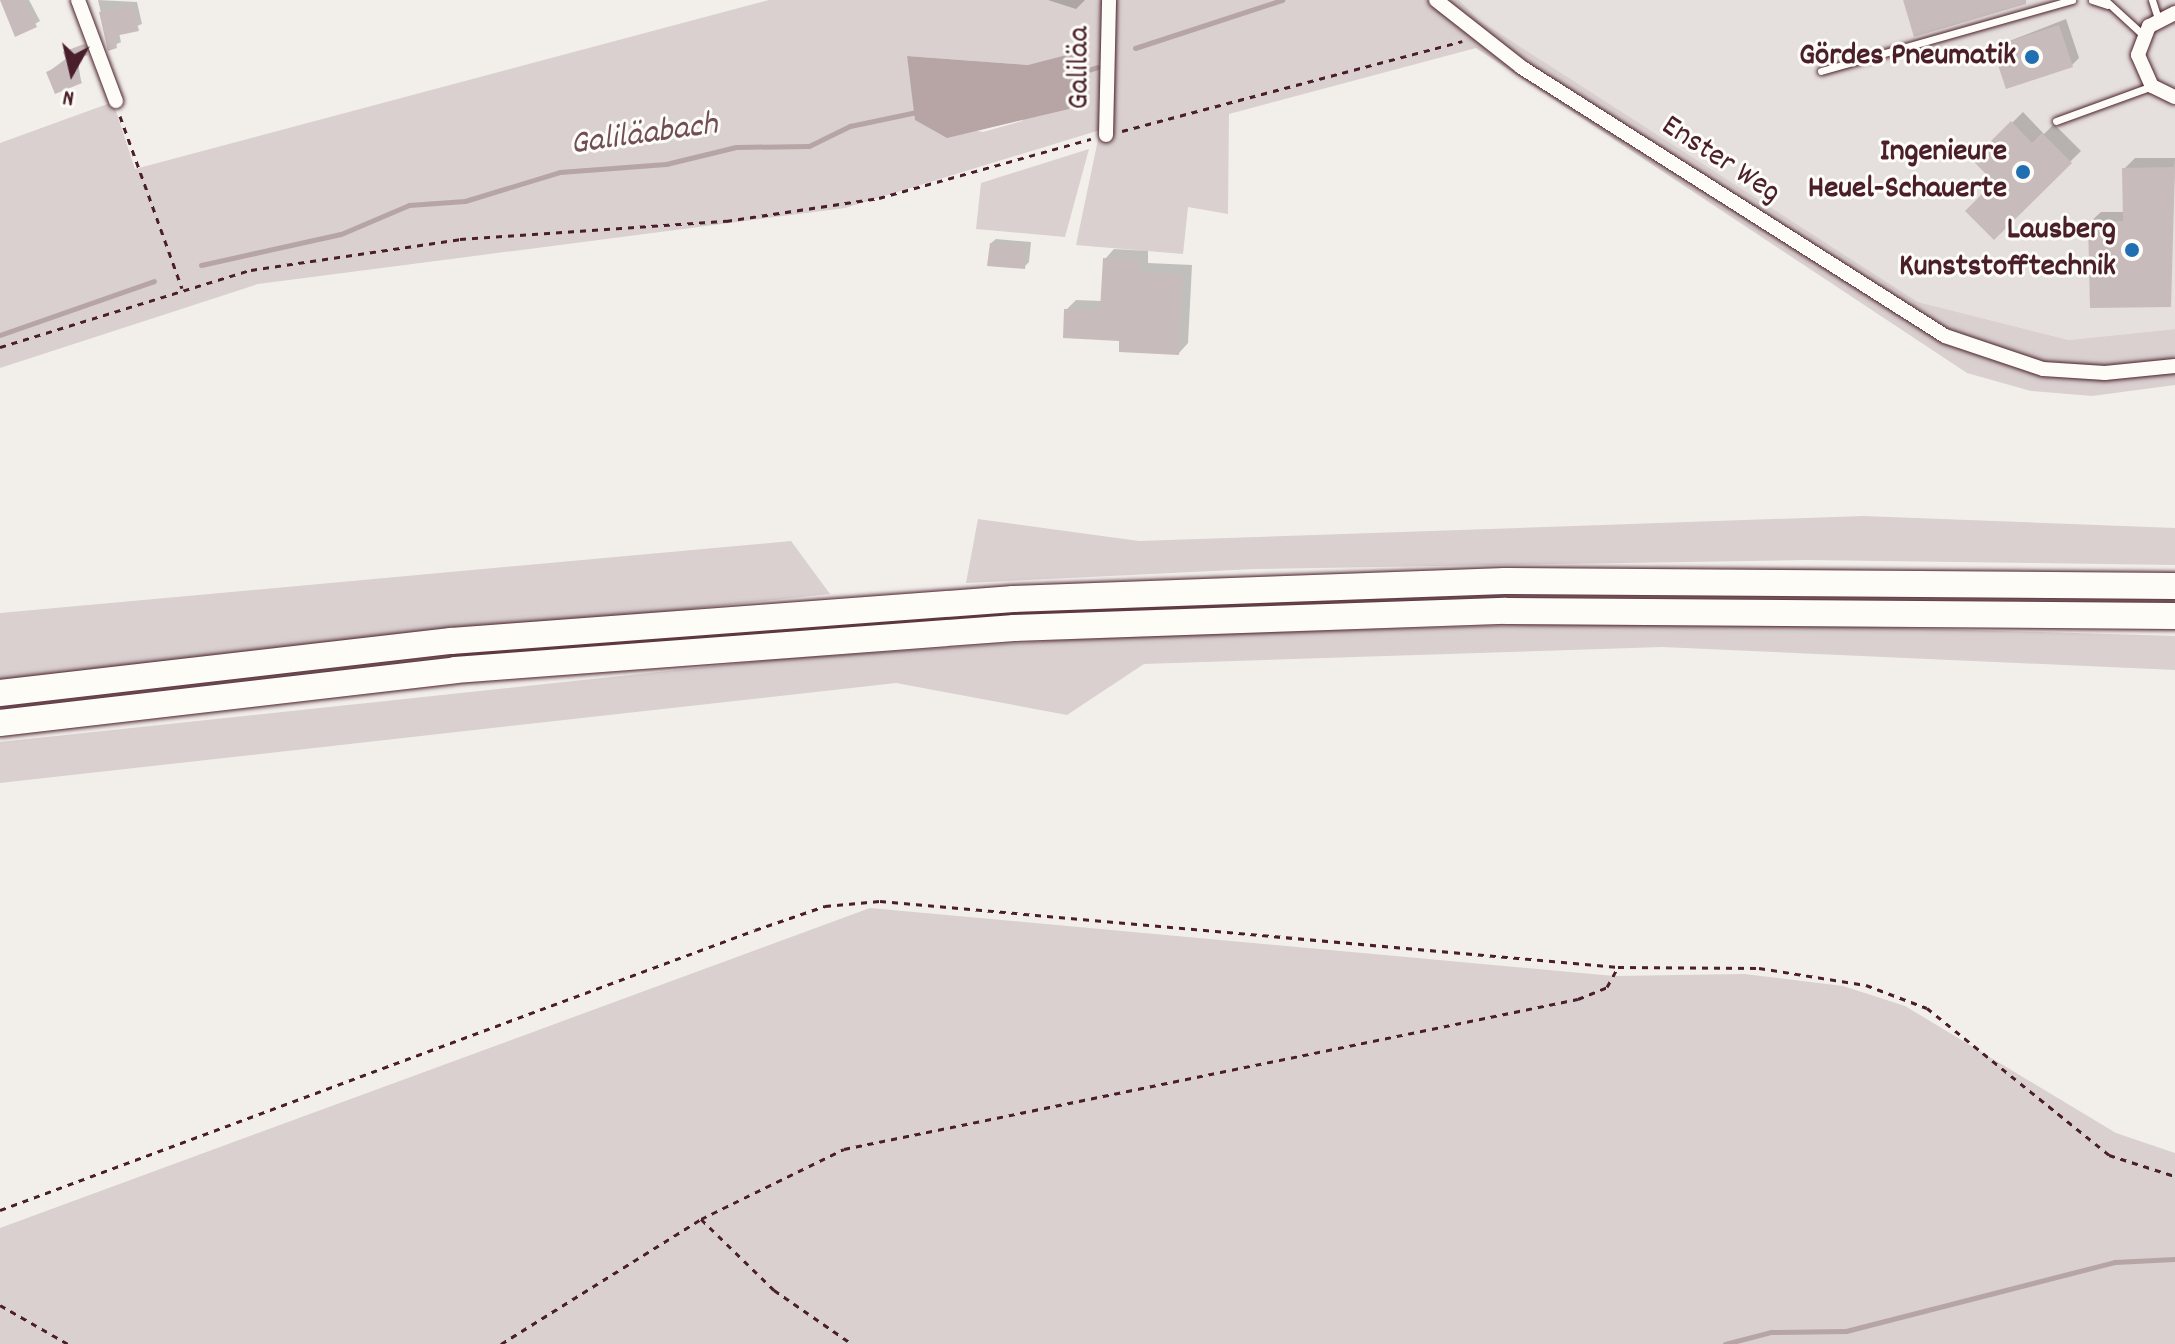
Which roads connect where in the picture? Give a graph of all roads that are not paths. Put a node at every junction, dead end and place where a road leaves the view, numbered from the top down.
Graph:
1 (78, 0) edge
2 (1109, 0) edge
3 (1436, 0) edge
4 (2072, 0) edge
5 (2092, 0) edge
6 (2152, 0) edge
7 (2106, 3) edge
8 (2175, 13) edge
9 (2158, 19) junction
10 (2143, 35) junction
11 (1821, 71) dead end
12 (2152, 86) junction
13 (2175, 97) edge
14 (116, 101) road end
15 (2056, 121) dead end
16 (1106, 135) road end
17 (2175, 366) edge
18 (2175, 586) edge
19 (2175, 616) edge
20 (0, 693) edge
21 (0, 723) edge

1 - 14 street
2 - 16 street, Galiläa
3 - 17 street, Enster Weg
4 - 11 lane
5 - 7 lane
6 - 9 lane
7 - 10 lane
8 - 9 street
9 - 10 street
10 - 12 street
12 - 13 street
12 - 15 lane
18 - 20 highway
19 - 21 highway

